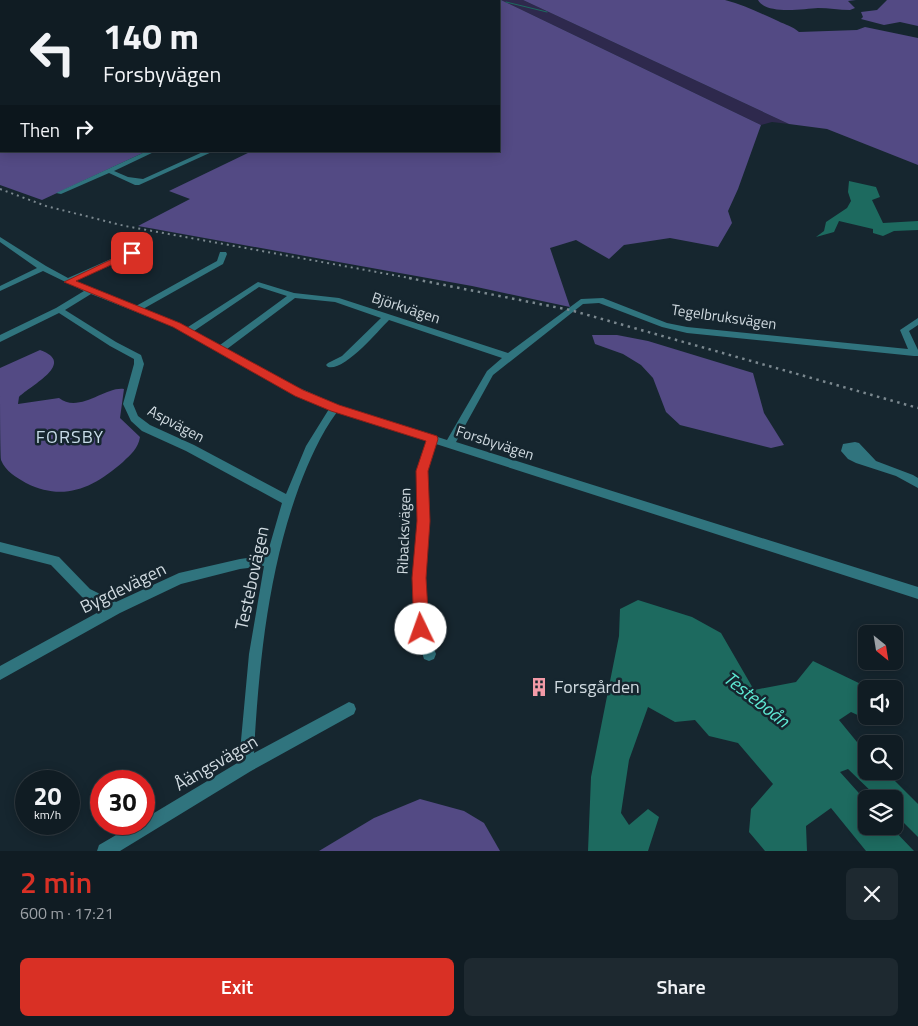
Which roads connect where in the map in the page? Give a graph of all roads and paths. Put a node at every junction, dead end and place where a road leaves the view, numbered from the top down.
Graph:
1 (151, 152) edge
2 (209, 152) edge
3 (110, 171) junction
4 (59, 193) dead end
5 (0, 239) edge
6 (132, 253) dead end
7 (223, 254) dead end
8 (43, 268) junction
9 (68, 282) junction
10 (0, 289) edge
11 (90, 291) junction
12 (293, 295) junction
13 (138, 308) junction
14 (59, 310) junction
15 (388, 316) junction
16 (918, 321) edge
17 (188, 331) junction
18 (0, 339) edge
19 (221, 349) junction
20 (916, 353) edge
21 (508, 357) junction
22 (331, 366) dead end
23 (335, 408) junction
24 (433, 439) junction
25 (450, 444) junction
26 (872, 463) dead end
27 (918, 484) edge
28 (288, 500) junction
29 (0, 547) edge
30 (270, 560) junction
31 (918, 593) edge
32 (116, 609) junction
33 (429, 654) dead end
34 (0, 673) edge
35 (349, 709) dead end
36 (246, 766) junction
37 (105, 851) edge

1 - 3 street
2 - 3 street
3 - 4 street
5 - 8 street, Forsbyvägen
6 - 9 street
7 - 13 street
8 - 9 street, Forsbyvägen
8 - 10 street
9 - 11 street, Forsbyvägen
11 - 13 street, Forsbyvägen
11 - 14 street
12 - 15 street, Björkvägen
12 - 17 street, Björkvägen
12 - 19 street
13 - 17 street, Forsbyvägen
14 - 18 street
14 - 28 street, Aspvägen
15 - 21 street, Björkvägen
15 - 22 street
16 - 20 street, Tegelbruksvägen
17 - 19 street, Forsbyvägen
19 - 23 street, Forsbyvägen
20 - 21 street, Tegelbruksvägen
21 - 25 street, Tegelbruksvägen
23 - 24 street, Forsbyvägen
23 - 28 street, Testebovägen
24 - 25 street, Forsbyvägen
24 - 33 street, Ribacksvägen
25 - 31 street, Forsbyvägen
26 - 27 street
28 - 30 street, Testebovägen
29 - 32 street
30 - 32 street, Bygdevägen
30 - 36 street, Testebovägen
32 - 34 street, Bygdevägen
35 - 36 street, Åängsvägen
36 - 37 street, Åängsvägen

